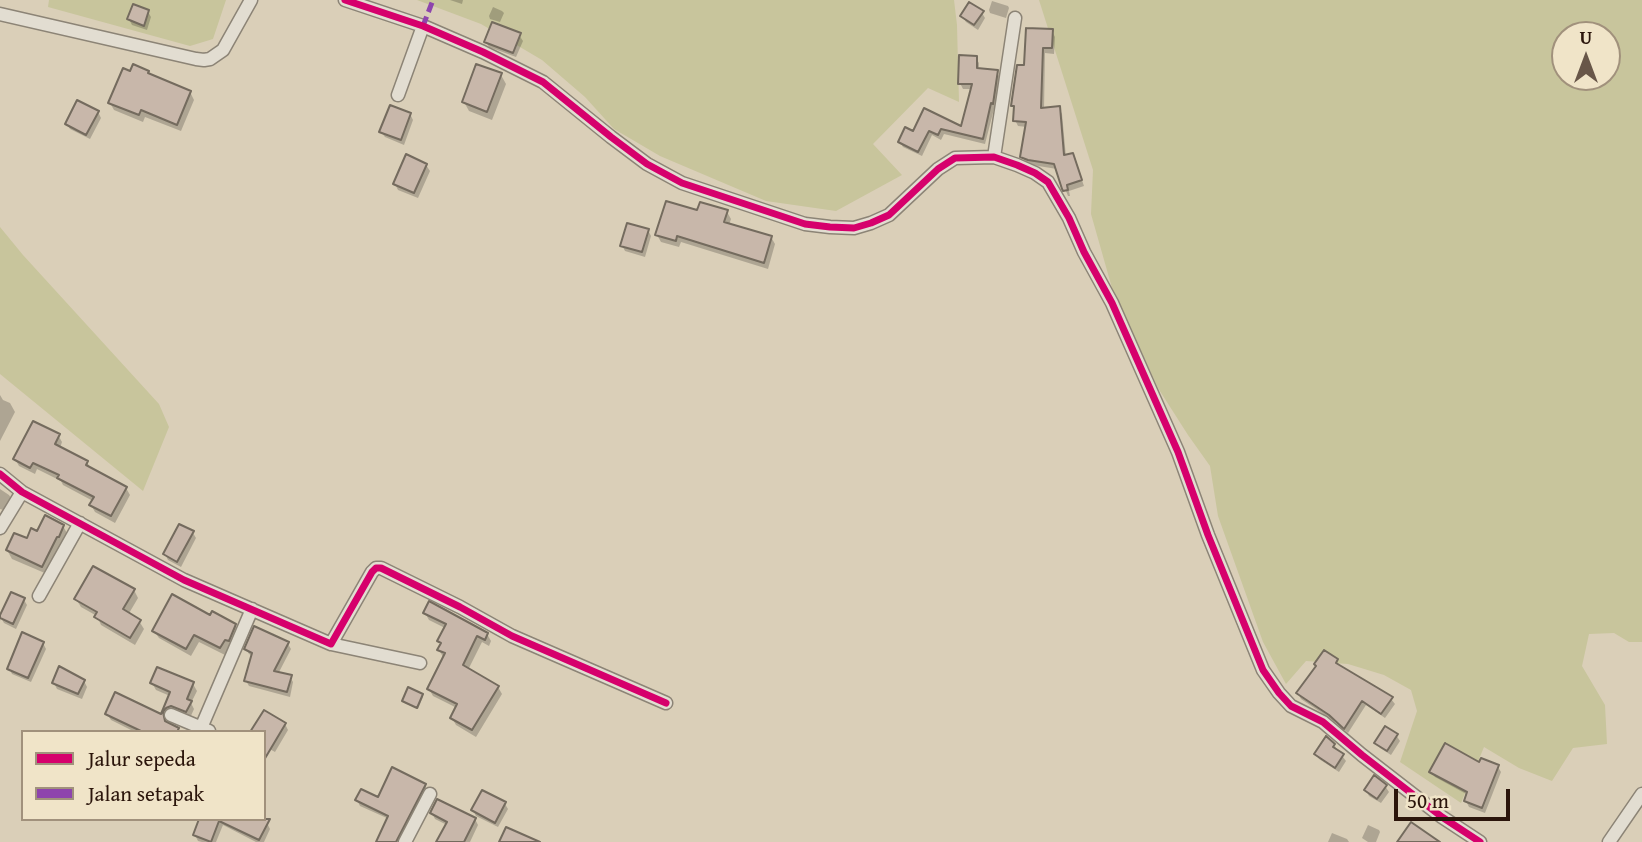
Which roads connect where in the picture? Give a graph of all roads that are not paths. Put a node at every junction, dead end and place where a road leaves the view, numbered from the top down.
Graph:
1 (251, 0) edge
2 (345, 0) edge
3 (0, 14) edge
4 (1015, 18) dead end
5 (423, 26) junction
6 (398, 95) dead end
7 (994, 157) junction
8 (0, 474) edge
9 (23, 492) junction
10 (80, 523) junction
11 (0, 528) edge
12 (39, 596) dead end
13 (252, 609) junction
14 (331, 644) junction
15 (419, 663) dead end
16 (666, 704) dead end
17 (171, 715) dead end
18 (205, 730) edge
19 (430, 794) dead end
20 (1642, 794) edge
21 (405, 842) edge
22 (1480, 842) edge
23 (1609, 842) edge

1 - 3 street
2 - 5 street
4 - 7 street
5 - 6 street
5 - 7 street
7 - 22 street
8 - 9 street
9 - 10 street
9 - 11 street
10 - 12 street
10 - 13 street
13 - 14 street
13 - 18 street
14 - 15 street
14 - 16 street
17 - 18 street
19 - 21 street
20 - 23 street

